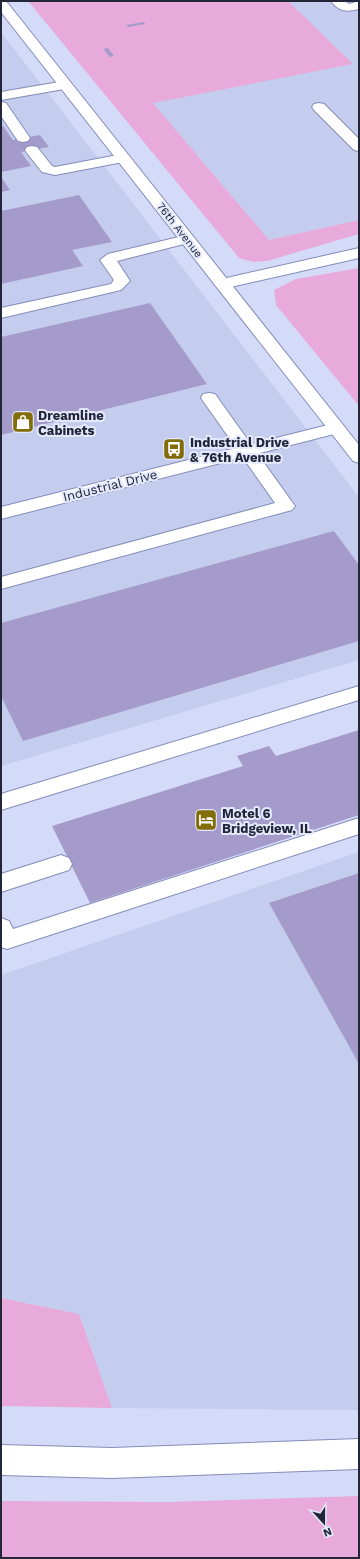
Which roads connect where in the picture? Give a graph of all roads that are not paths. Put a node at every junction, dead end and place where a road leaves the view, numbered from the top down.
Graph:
1 (337, 1) edge
2 (1, 3) edge
3 (359, 6) edge
4 (65, 85) junction
5 (1, 96) edge
6 (1, 106) edge
7 (319, 107) dead end
8 (23, 138) dead end
9 (359, 147) edge
10 (32, 150) dead end
11 (123, 158) junction
12 (187, 239) junction
13 (359, 253) edge
14 (222, 284) junction
15 (1, 312) edge
16 (209, 398) dead end
17 (336, 428) junction
18 (245, 451) junction
19 (359, 457) edge
20 (1, 513) edge
21 (1, 583) edge
22 (359, 693) edge
23 (1, 802) edge
24 (359, 826) edge
25 (61, 864) dead end
26 (1, 882) edge
27 (1, 927) edge
28 (359, 1454) edge
29 (1, 1460) edge

1 - 3 lane
2 - 4 main road, 76th Avenue
4 - 5 lane
4 - 11 main road, 76th Avenue
6 - 8 lane
7 - 9 lane
10 - 11 lane
11 - 12 main road, 76th Avenue
12 - 14 main road, 76th Avenue
12 - 15 lane
13 - 14 lane
14 - 17 main road, 76th Avenue
16 - 18 lane
17 - 18 main road, Industrial Drive
17 - 19 main road, 76th Avenue
18 - 20 main road, Industrial Drive
18 - 21 lane
22 - 23 lane
24 - 27 lane
25 - 26 lane
28 - 29 main road

